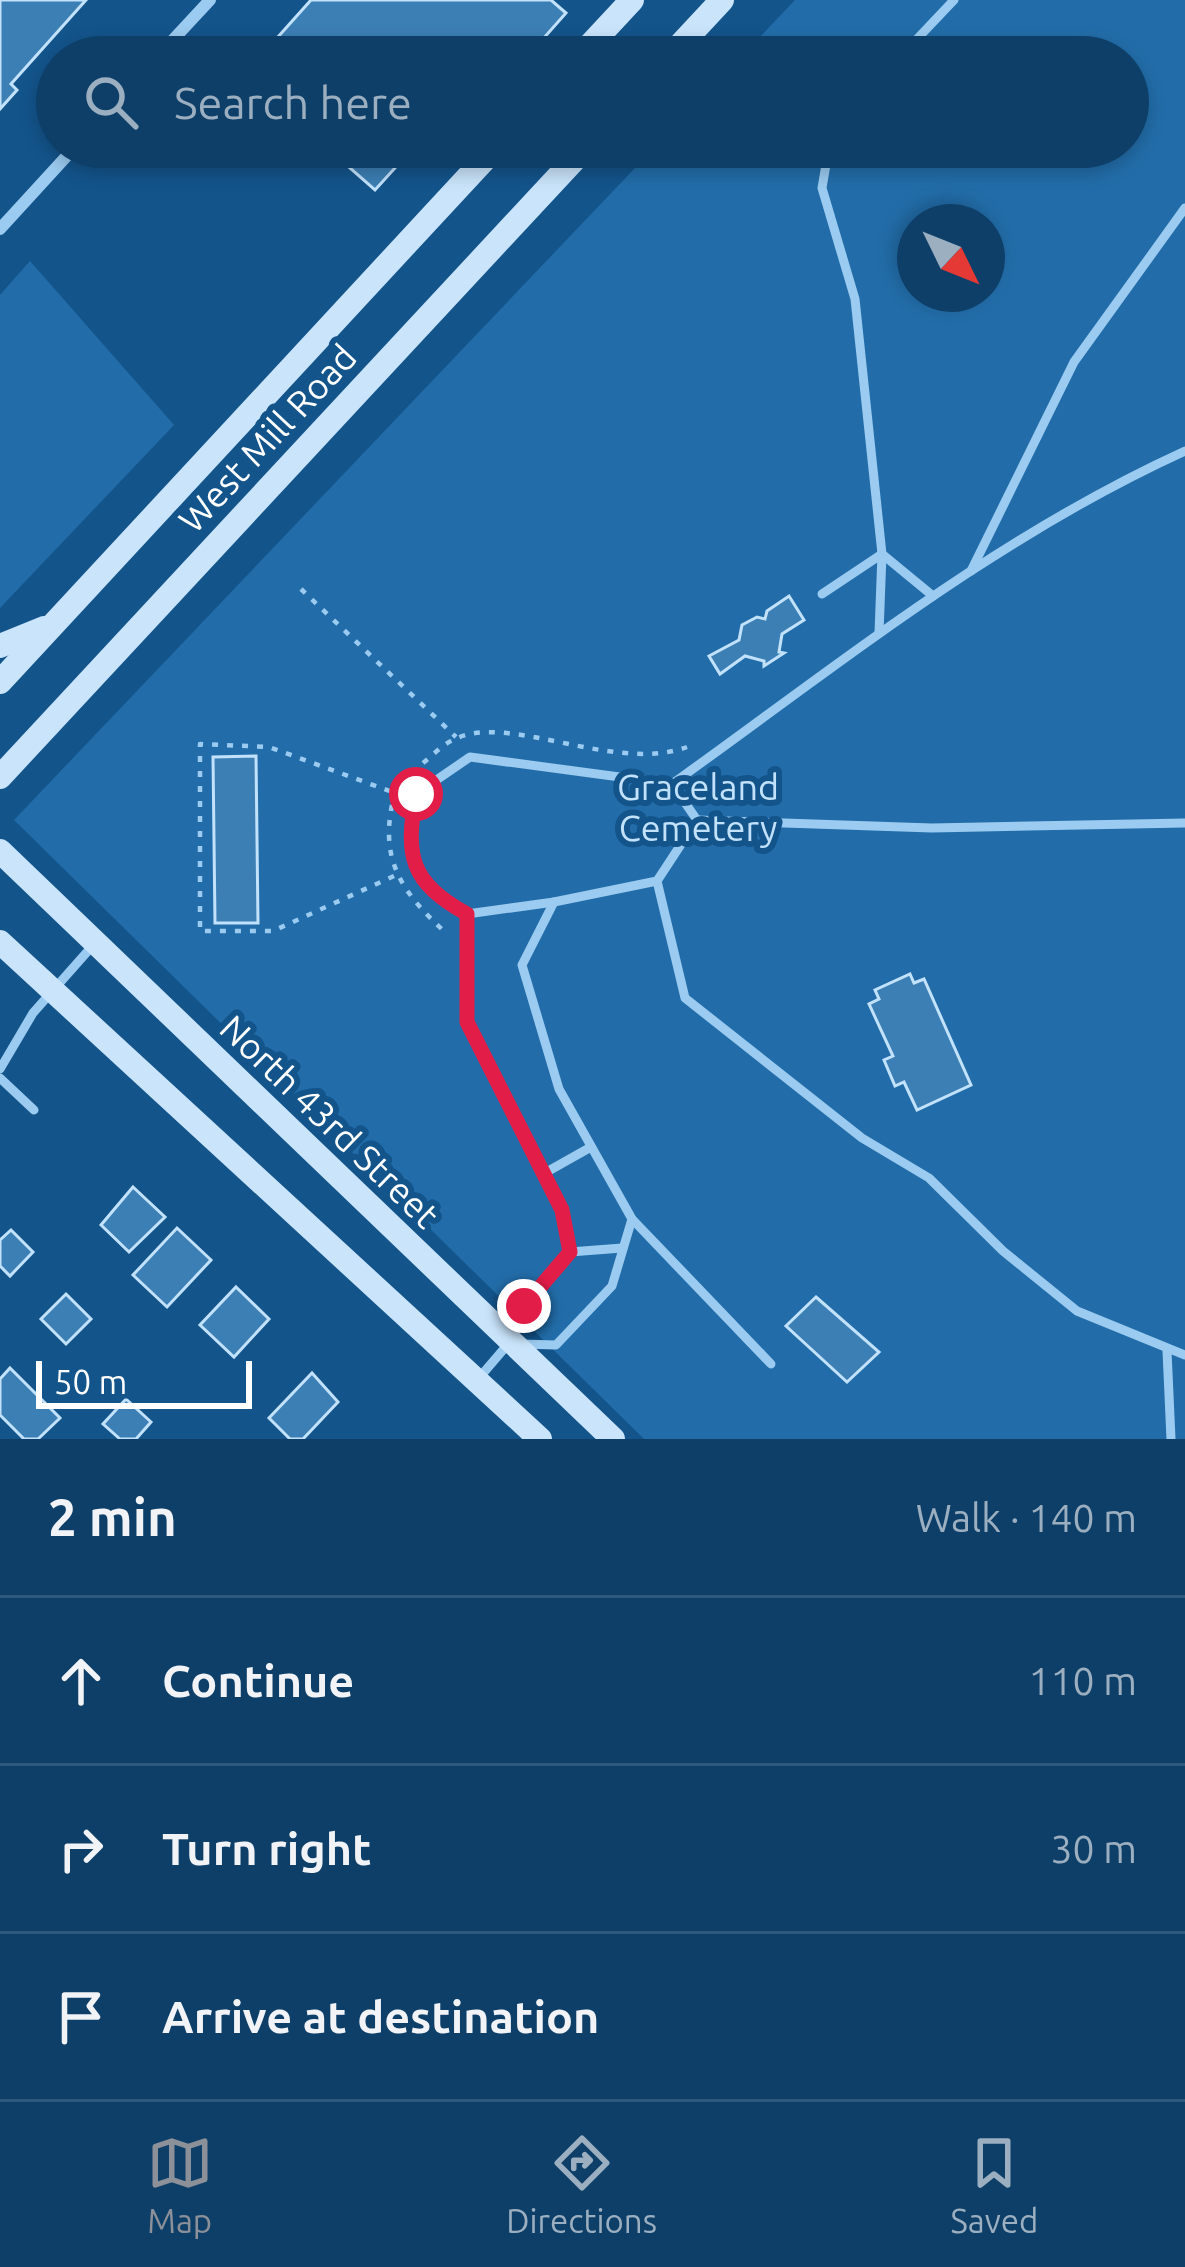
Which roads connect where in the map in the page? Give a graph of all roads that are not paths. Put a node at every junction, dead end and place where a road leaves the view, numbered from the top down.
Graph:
1 (210, 0) edge
2 (632, 0) edge
3 (722, 0) edge
4 (954, 0) edge
5 (177, 36) edge
6 (599, 36) edge
7 (689, 36) edge
8 (919, 36) edge
9 (56, 168) edge
10 (477, 168) edge
11 (566, 168) edge
12 (825, 168) edge
13 (1185, 208) edge
14 (0, 229) edge
15 (1185, 451) edge
16 (883, 554) junction
17 (971, 571) junction
18 (822, 594) dead end
19 (933, 596) junction
20 (57, 622) junction
21 (879, 634) junction
22 (0, 646) edge
23 (0, 682) edge
24 (0, 777) edge
25 (672, 784) junction
26 (697, 820) junction
27 (1185, 824) edge
28 (0, 851) edge
29 (657, 881) junction
30 (554, 902) junction
31 (467, 914) junction
32 (0, 942) edge
33 (95, 943) junction
34 (51, 991) junction
35 (0, 1073) edge
36 (34, 1110) dead end
37 (591, 1147) junction
38 (543, 1174) junction
39 (632, 1219) junction
40 (622, 1248) junction
41 (570, 1252) junction
42 (509, 1343) junction
43 (1167, 1351) junction
44 (1185, 1355) edge
45 (771, 1364) dead end
46 (479, 1378) junction
47 (540, 1439) edge
48 (613, 1439) edge
49 (1171, 1439) edge

1 - 5 street
2 - 6 main road
3 - 7 main road
4 - 8 lane
9 - 14 street
10 - 20 main road, West Mill Road
11 - 24 main road, West Mill Road
12 - 16 lane
13 - 17 lane
15 - 17 lane
16 - 18 lane
16 - 19 lane
16 - 21 lane
17 - 19 lane
19 - 21 lane
20 - 22 main road
20 - 23 main road, West Mill Road
21 - 25 lane
25 - 26 lane
25 - 31 lane
26 - 27 lane
26 - 29 lane
28 - 33 main road, North 43rd Street
29 - 30 lane
29 - 43 lane
30 - 31 lane
30 - 37 lane
31 - 38 lane
32 - 34 main road
33 - 34 lane
33 - 42 main road, North 43rd Street
34 - 35 lane
34 - 46 main road
35 - 36 lane
37 - 38 lane
37 - 39 lane
38 - 41 lane
39 - 40 lane
39 - 45 lane
40 - 41 lane
40 - 42 lane
41 - 42 lane
42 - 46 lane
42 - 48 main road, North 43rd Street
43 - 44 lane
43 - 49 lane
46 - 47 main road

